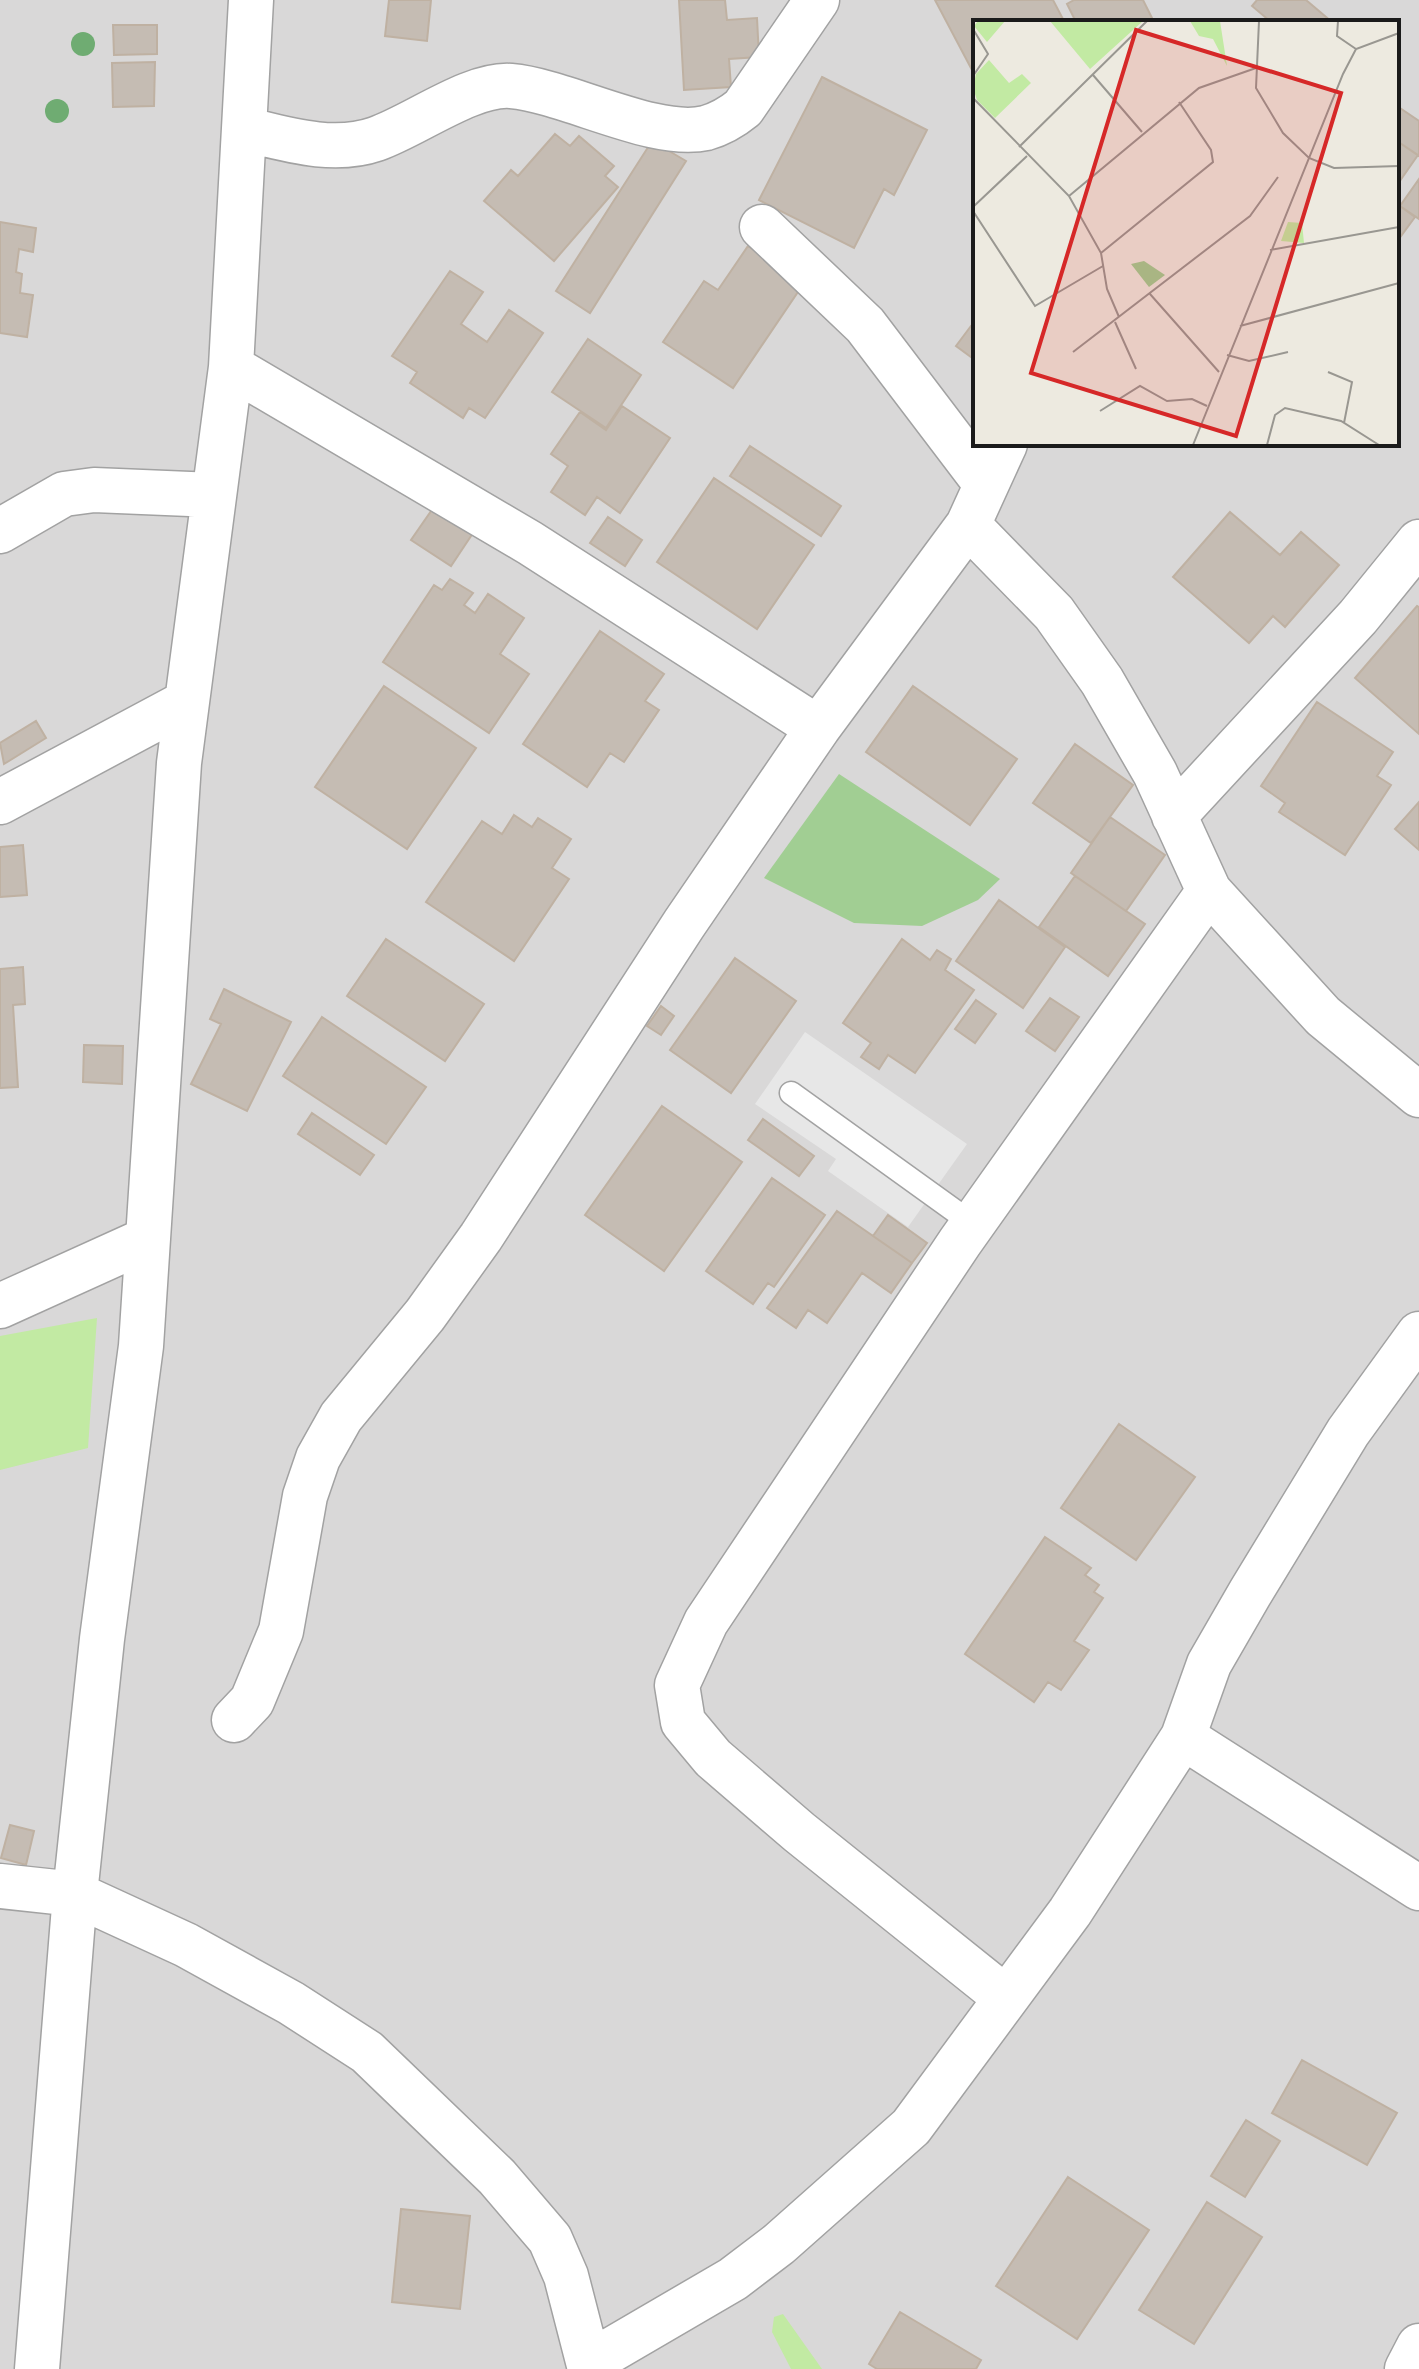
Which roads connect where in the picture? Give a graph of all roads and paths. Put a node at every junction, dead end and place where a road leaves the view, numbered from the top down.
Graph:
1 (251, 0) edge
2 (817, 0) edge
3 (244, 129) junction
4 (762, 227) dead end
5 (231, 367) junction
6 (1004, 446) edge
7 (985, 483) junction
8 (214, 495) junction
9 (968, 525) junction
10 (0, 531) edge
11 (1419, 542) edge
12 (187, 702) junction
13 (818, 728) junction
14 (0, 802) edge
15 (1174, 816) junction
16 (1209, 891) junction
17 (791, 1093) dead end
18 (1419, 1095) edge
19 (973, 1224) junction
20 (148, 1239) junction
21 (0, 1306) edge
22 (1419, 1334) edge
23 (234, 1720) dead end
24 (1183, 1737) junction
25 (0, 1886) edge
26 (1419, 1888) edge
27 (75, 1894) junction
28 (1006, 1998) junction
29 (1419, 2346) edge
30 (590, 2366) edge
31 (37, 2369) edge
32 (1407, 2369) edge

1 - 3 street
2 - 3 street
3 - 5 street
4 - 7 street
5 - 8 street
5 - 13 street
6 - 7 street
7 - 9 street
8 - 10 street
8 - 12 street
9 - 13 street
9 - 15 street
11 - 15 street
12 - 14 street
12 - 20 street
13 - 23 street
15 - 16 street
16 - 18 street
16 - 19 street
17 - 19 lane
19 - 28 street
20 - 21 street
20 - 27 street
22 - 24 street
24 - 26 street
24 - 28 street
25 - 27 street
27 - 30 street
27 - 31 street
28 - 30 street
29 - 32 street

